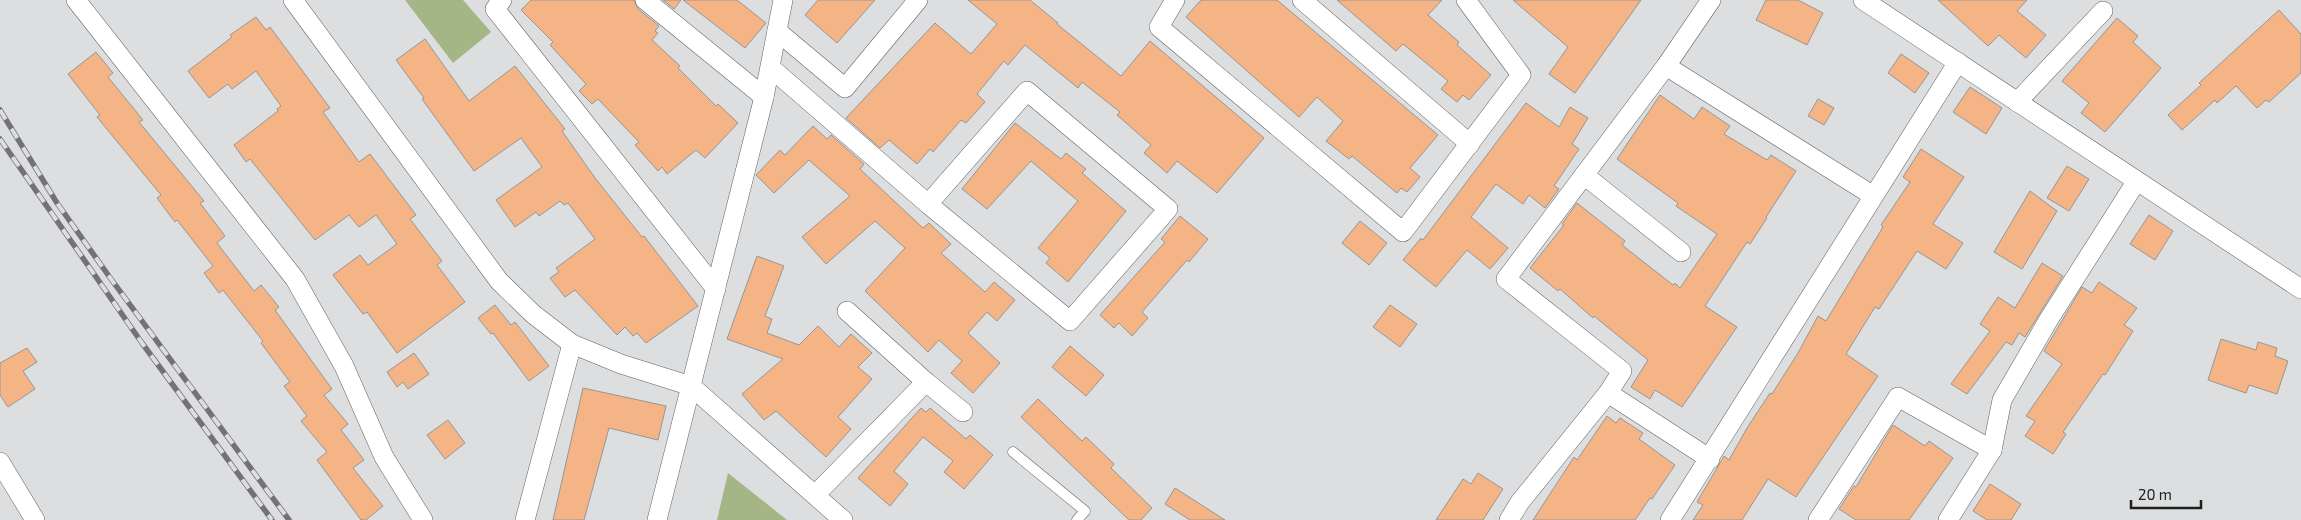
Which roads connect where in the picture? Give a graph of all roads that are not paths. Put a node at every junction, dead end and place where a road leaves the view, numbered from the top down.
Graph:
1 (76, 0) edge
2 (293, 0) edge
3 (502, 0) edge
4 (645, 0) edge
5 (783, 0) edge
6 (918, 0) edge
7 (1175, 0) edge
8 (1302, 0) edge
9 (1466, 0) edge
10 (1711, 0) edge
11 (1863, 0) edge
12 (1890, 7) edge
13 (2103, 11) dead end
14 (777, 31) junction
15 (1958, 62) junction
16 (1666, 66) junction
17 (770, 68) junction
18 (764, 97) junction
19 (2017, 102) junction
20 (1470, 144) junction
21 (1584, 175) junction
22 (2136, 182) junction
23 (1872, 195) junction
24 (928, 204) junction
25 (1681, 252) dead end
26 (2301, 289) edge
27 (716, 290) junction
28 (847, 311) dead end
29 (572, 344) junction
30 (926, 382) junction
31 (690, 386) junction
32 (1608, 393) junction
33 (963, 412) dead end
34 (1992, 450) junction
35 (1013, 452) dead end
36 (1710, 459) junction
37 (2, 470) edge
38 (815, 495) junction
39 (35, 520) edge
40 (423, 520) edge
41 (525, 520) edge
42 (657, 520) edge
43 (843, 520) edge
44 (1077, 520) edge
45 (1509, 520) edge
46 (1670, 520) edge
47 (1818, 520) edge
48 (1948, 520) edge

1 - 40 street
2 - 29 street
3 - 27 street
4 - 18 street
5 - 14 street
6 - 14 street
7 - 20 street
8 - 20 street
9 - 20 street
10 - 16 street
11 - 12 street
12 - 15 street
13 - 19 street
14 - 17 street
15 - 19 street
15 - 23 street
16 - 21 street
16 - 23 street
17 - 18 street
17 - 24 street
18 - 27 street
19 - 22 street
21 - 25 street
21 - 32 street
22 - 26 street
22 - 34 street
23 - 36 street
24 - 24 street
27 - 31 street
28 - 30 street
29 - 31 street
29 - 41 street
30 - 33 street
30 - 38 street
31 - 38 street
31 - 42 street
32 - 36 street
32 - 45 street
34 - 47 street
34 - 48 street
35 - 44 lane
36 - 46 street
37 - 39 street
38 - 43 street

